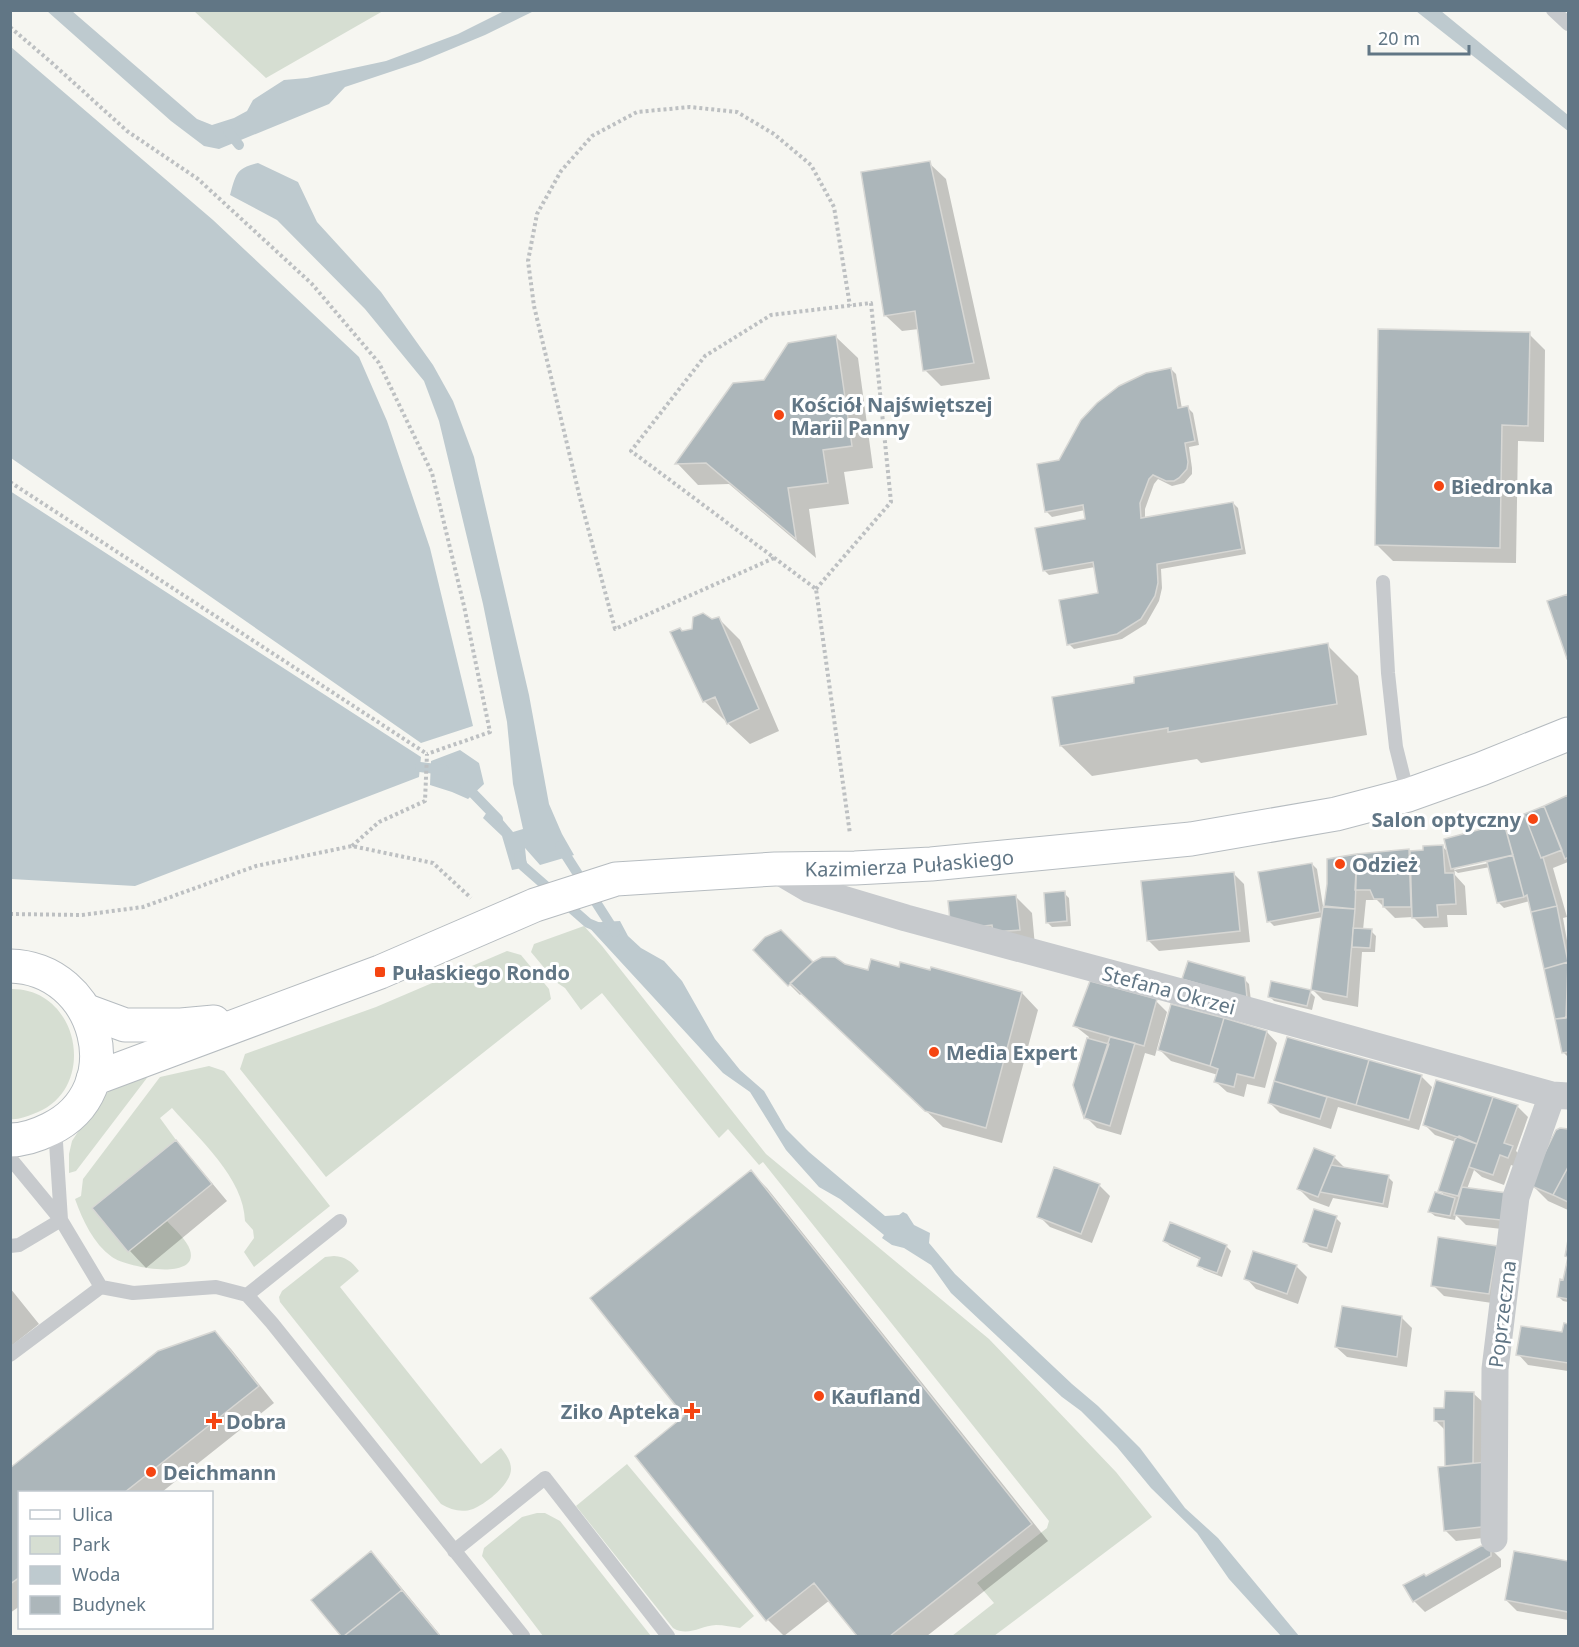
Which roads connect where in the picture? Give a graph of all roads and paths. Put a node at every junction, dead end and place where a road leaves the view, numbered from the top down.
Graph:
1 (10, 27) edge
2 (850, 306) junction
3 (10, 482) edge
4 (774, 558) junction
5 (1383, 582) dead end
6 (816, 589) junction
7 (1569, 734) edge
8 (427, 754) junction
9 (1408, 795) junction
10 (352, 846) junction
11 (855, 868) junction
12 (775, 869) junction
13 (10, 914) edge
14 (498, 922) junction
15 (10, 966) edge
16 (87, 1011) junction
17 (258, 1017) junction
18 (93, 1078) junction
19 (1560, 1096) edge
20 (55, 1127) junction
21 (10, 1140) edge
22 (10, 1158) edge
23 (61, 1220) junction
24 (340, 1221) dead end
25 (10, 1246) edge
26 (101, 1287) junction
27 (247, 1295) junction
28 (10, 1355) edge
29 (1494, 1539) dead end
30 (454, 1551) junction
31 (523, 1636) edge
32 (668, 1636) edge

1 - 8 path
2 - 4 path
2 - 4 path
2 - 6 path
3 - 8 path
4 - 6 path
5 - 9 lane
6 - 11 path
7 - 9 main road, Kazimierza Pułaskiego
8 - 10 path
9 - 11 main road, Kazimierza Pułaskiego
10 - 13 path
10 - 14 path
11 - 12 main road, Kazimierza Pułaskiego
12 - 14 main road, Kazimierza Pułaskiego
12 - 19 street, Stefana Okrzei
14 - 17 main road, Kazimierza Pułaskiego
15 - 16 main road
16 - 17 main road, Kazimierza Pułaskiego
16 - 18 main road
17 - 18 main road, Kazimierza Pułaskiego
18 - 20 main road
19 - 29 street, Poprzeczna
20 - 21 main road
20 - 23 lane
22 - 23 lane
23 - 25 lane
23 - 26 lane
24 - 27 lane
26 - 27 lane
26 - 28 lane
27 - 30 lane
30 - 31 lane
30 - 32 lane

